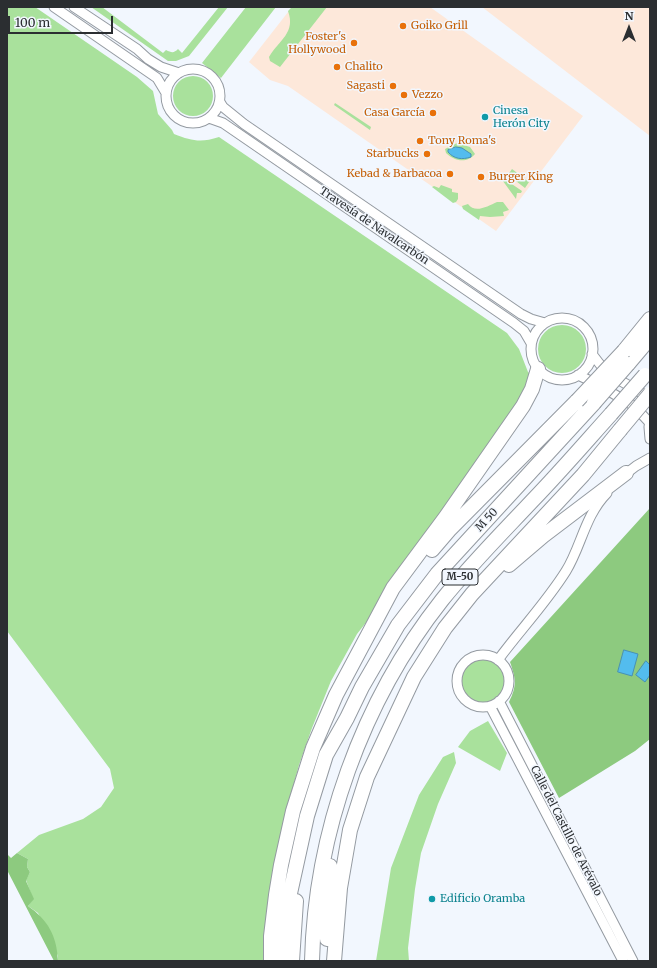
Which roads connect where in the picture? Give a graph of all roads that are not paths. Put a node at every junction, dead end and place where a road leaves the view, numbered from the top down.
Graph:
1 (54, 7) edge
2 (74, 7) edge
3 (179, 73) junction
4 (166, 92) junction
5 (220, 102) junction
6 (209, 118) junction
7 (650, 318) edge
8 (545, 323) junction
9 (650, 338) edge
10 (531, 343) junction
11 (592, 354) junction
12 (626, 357) junction
13 (538, 369) junction
14 (647, 372) edge
15 (578, 375) junction
16 (650, 394) edge
17 (650, 398) edge
18 (650, 421) edge
19 (650, 439) edge
20 (650, 458) edge
21 (626, 473) junction
22 (362, 646) junction
23 (498, 660) junction
24 (422, 664) junction
25 (499, 701) junction
26 (490, 706) junction
27 (347, 718) junction
28 (349, 768) junction
29 (270, 961) edge
30 (278, 961) edge
31 (292, 961) edge
32 (312, 961) edge
33 (328, 961) edge
34 (334, 961) edge
35 (623, 961) edge
36 (633, 961) edge

1 - 4 street
2 - 3 street
3 - 4 street
3 - 5 street
4 - 6 street
5 - 6 street
5 - 8 street, Travesía de Navalcarbón
6 - 10 street, Travesía de Navalcarbón
7 - 12 highway
8 - 10 street
8 - 11 street
9 - 12 highway, M 50 / M-50
10 - 13 street, Travesía de Navalcarbón
11 - 15 street
11 - 17 street
12 - 22 highway, bridge
12 - 27 highway, M 50 / M-50, bridge
13 - 15 street
13 - 22 highway
14 - 28 highway, M-50, bridge
15 - 18 street
16 - 24 highway, bridge
18 - 19 street
20 - 21 street
21 - 23 street
21 - 24 highway
22 - 29 highway
23 - 25 street
23 - 26 street
24 - 34 highway
25 - 26 street
25 - 36 street, Calle del Castillo de Arévalo
26 - 35 street, Calle del Castillo de Arévalo
27 - 30 highway
27 - 31 highway, M-50
28 - 32 highway, M-50
28 - 33 highway

